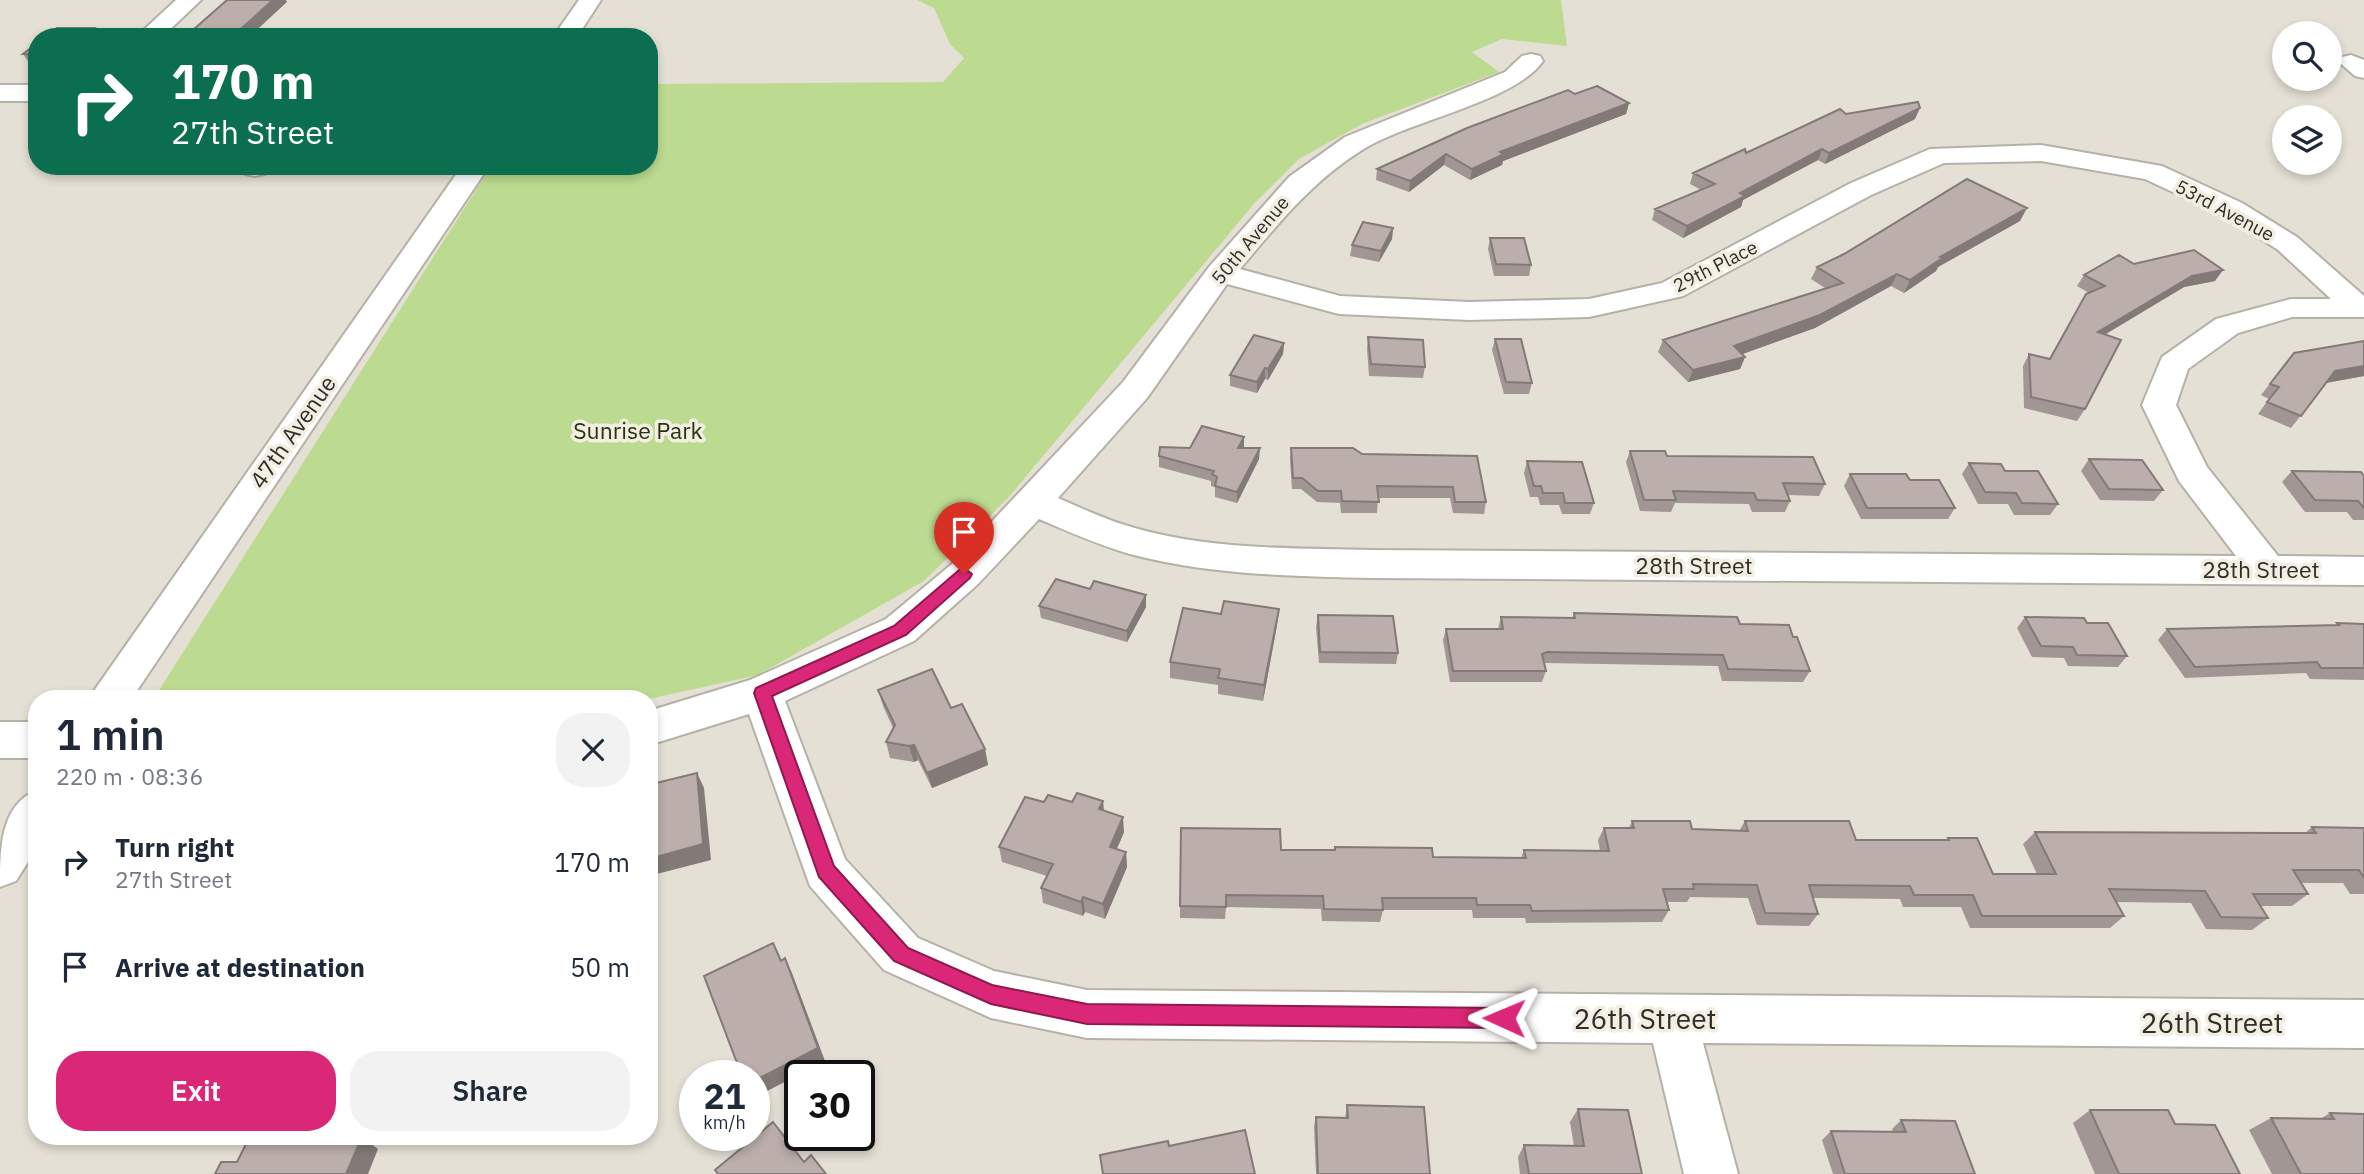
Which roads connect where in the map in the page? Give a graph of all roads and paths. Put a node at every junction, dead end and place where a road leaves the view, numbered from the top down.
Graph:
1 (190, 0) edge
2 (590, 0) edge
3 (158, 28) edge
4 (571, 28) edge
5 (1531, 61) dead end
6 (0, 93) edge
7 (28, 93) edge
8 (2152, 172) joint
9 (470, 175) edge
10 (1220, 273) junction
11 (2361, 308) edge
12 (1034, 502) junction
13 (2267, 570) junction
14 (2364, 570) edge
15 (116, 690) edge
16 (762, 693) junction
17 (658, 725) edge
18 (0, 740) edge
19 (28, 740) edge
20 (28, 823) edge
21 (0, 867) edge
22 (1672, 1019) junction
23 (2364, 1024) edge
24 (1711, 1174) edge

1 - 3 street
2 - 4 street
5 - 10 street, 50th Avenue
6 - 7 street
8 - 10 street, 29th Place
8 - 11 street, 53rd Avenue
9 - 15 street, 47th Avenue
10 - 12 street, 50th Avenue
11 - 13 street
12 - 13 street, 28th Street
12 - 16 street, 50th Avenue
13 - 14 street, 28th Street
16 - 17 street, 50th Avenue
16 - 22 street, 26th Street
18 - 19 street
20 - 21 street
22 - 23 street, 26th Street
22 - 24 street

